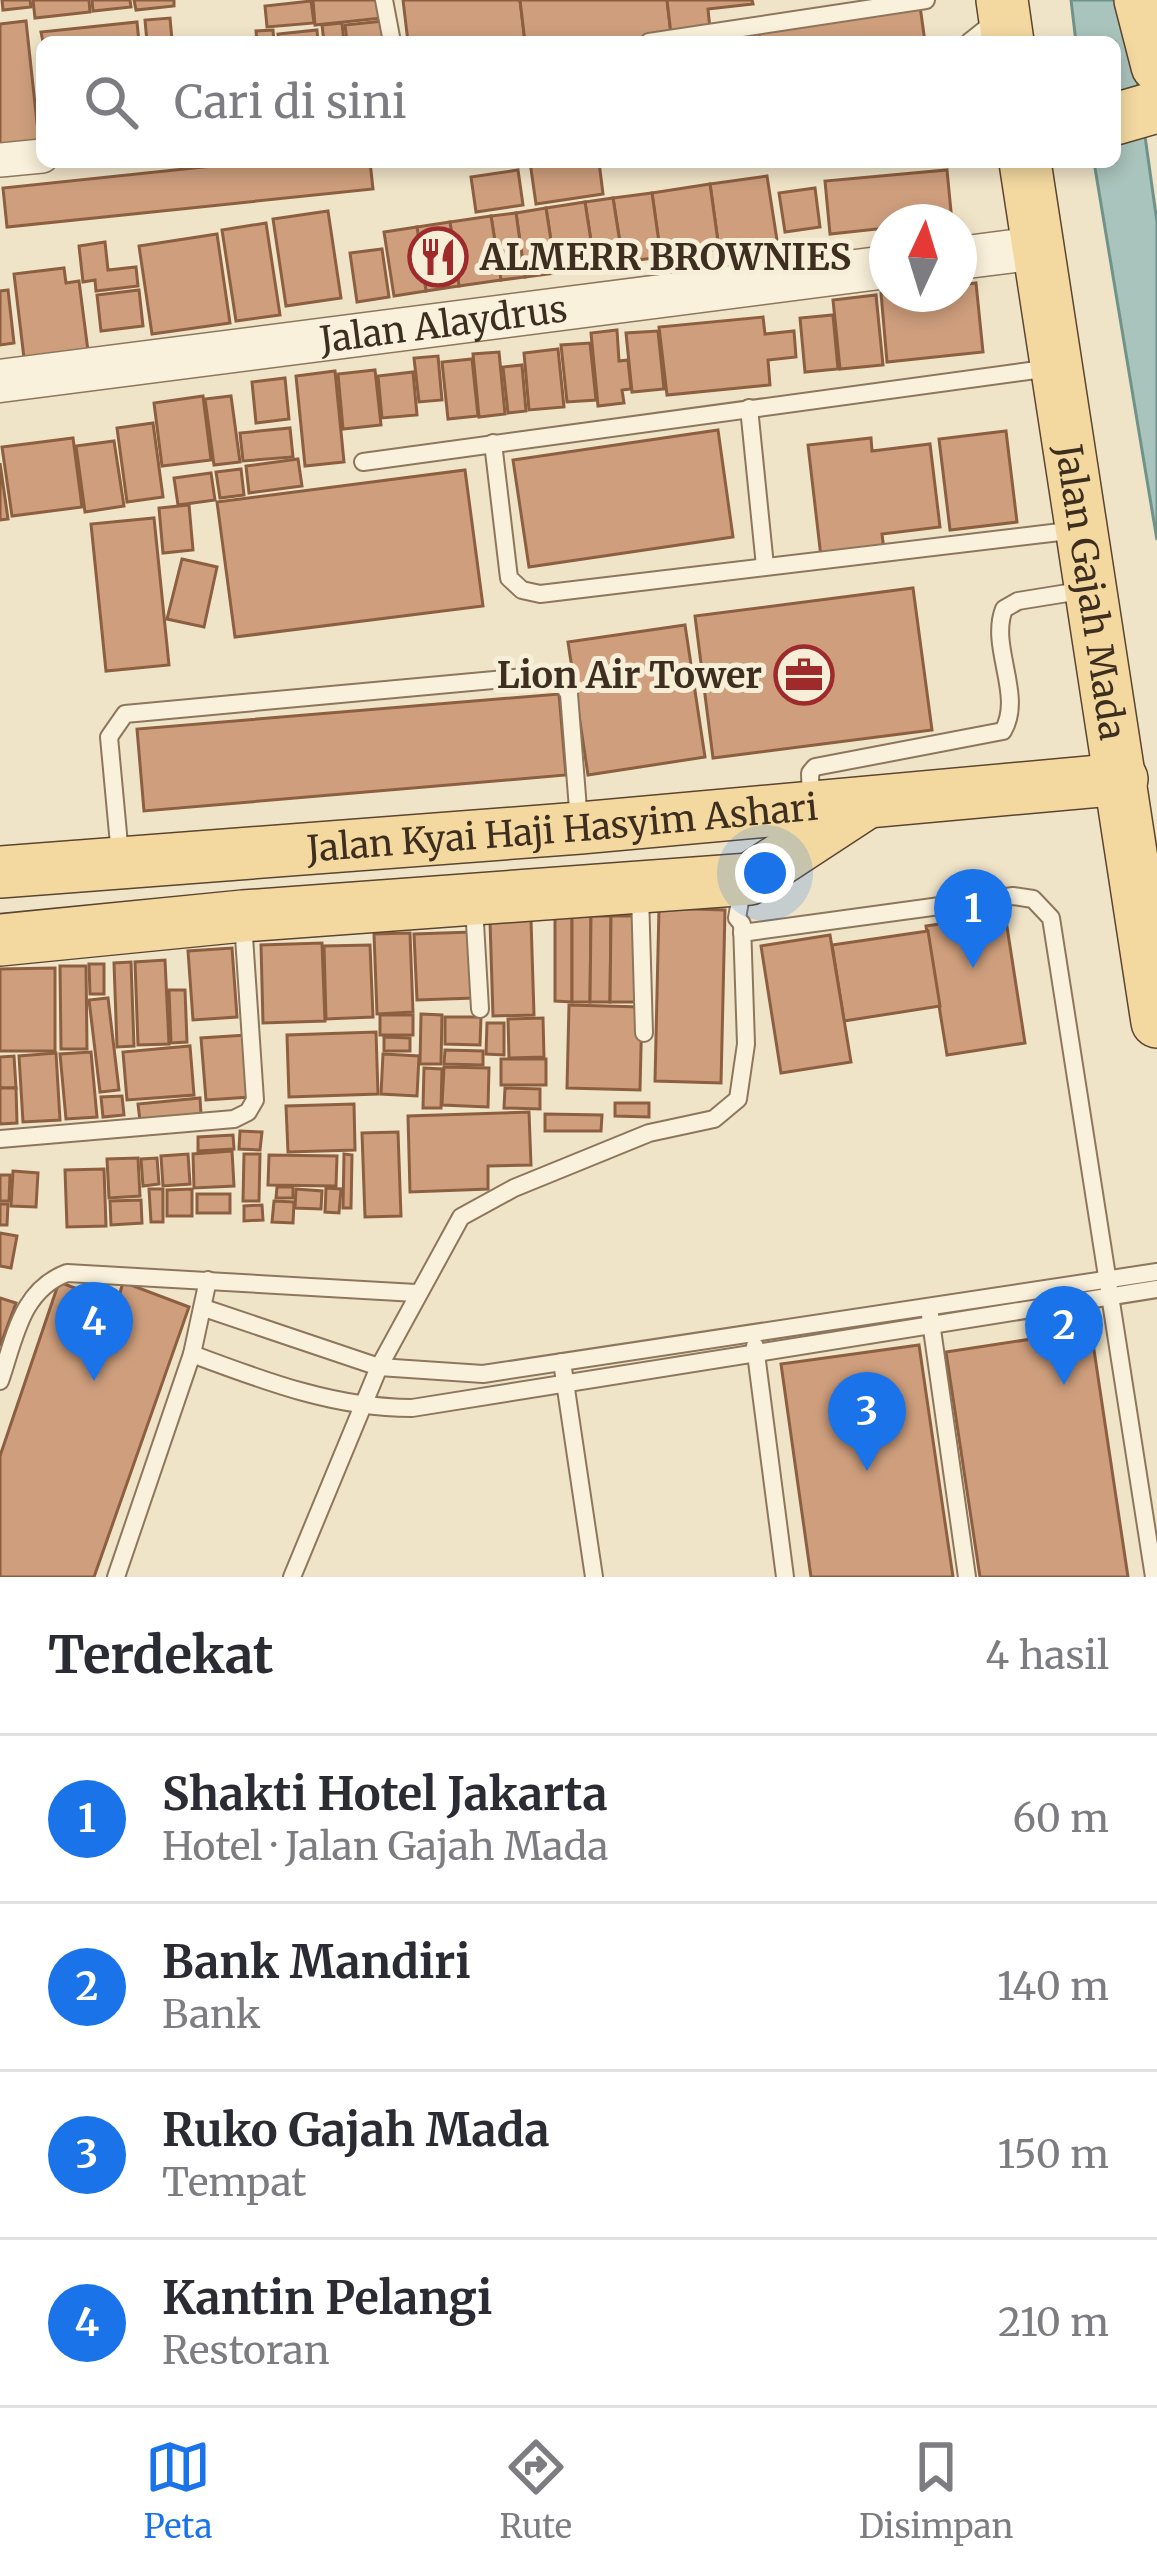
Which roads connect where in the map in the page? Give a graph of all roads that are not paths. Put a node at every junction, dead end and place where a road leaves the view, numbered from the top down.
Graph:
1 (384, 0) edge
2 (926, 0) edge
3 (1140, 0) edge
4 (391, 36) edge
5 (689, 36) edge
6 (1144, 101) edge
7 (36, 157) edge
8 (0, 160) edge
9 (1037, 195) edge
10 (977, 243) edge
11 (869, 269) edge
12 (1058, 367) junction
13 (0, 381) edge
14 (749, 408) junction
15 (493, 443) junction
16 (363, 462) dead end
17 (1084, 529) junction
18 (765, 566) junction
19 (1093, 589) junction
20 (1122, 779) junction
21 (611, 817) junction
22 (121, 860) junction
23 (769, 868) junction
24 (0, 872) edge
25 (480, 878) junction
26 (640, 888) junction
27 (218, 911) junction
28 (0, 940) edge
29 (480, 1010) dead end
30 (1157, 1022) edge
31 (644, 1033) dead end
32 (0, 1139) edge
33 (1157, 1272) edge
34 (208, 1280) junction
35 (1111, 1287) junction
36 (1157, 1289) edge
37 (416, 1293) junction
38 (204, 1308) junction
39 (930, 1316) junction
40 (754, 1334) junction
41 (192, 1354) junction
42 (756, 1354) junction
43 (562, 1362) junction
44 (379, 1367) junction
45 (0, 1381) edge
46 (567, 1387) junction
47 (364, 1405) junction
48 (116, 1577) edge
49 (292, 1577) edge
50 (594, 1577) edge
51 (785, 1577) edge
52 (967, 1577) edge
53 (1154, 1577) edge

1 - 4 lane
2 - 5 lane
3 - 6 main road
7 - 8 street
9 - 10 street
9 - 12 main road, Jalan Gajah Mada
11 - 13 street, Jalan Alaydrus
12 - 14 lane
12 - 17 main road, Jalan Gajah Mada
14 - 15 lane
14 - 18 lane
15 - 16 lane
15 - 18 lane
17 - 18 lane
17 - 19 main road, Jalan Gajah Mada
19 - 20 main road, Jalan Gajah Mada
19 - 23 lane
20 - 23 main road, Jalan Kyai Haji Hasyim Ashari
20 - 30 main road, Jalan Gajah Mada
21 - 22 main road, Jalan Kyai Haji Hasyim Ashari
21 - 22 lane
21 - 23 main road, Jalan Kyai Haji Hasyim Ashari
22 - 24 main road, Jalan Kyai Haji Hasyim Ashari
23 - 26 main road, Jalan Kyai Haji Hasyim Ashari
23 - 35 lane
23 - 37 lane
25 - 26 main road, Jalan Kyai Haji Hasyim Ashari
25 - 27 main road, Jalan Kyai Haji Hasyim Ashari
25 - 29 lane
26 - 31 lane
27 - 28 main road, Jalan Kyai Haji Hasyim Ashari
27 - 32 lane
33 - 35 lane
34 - 37 lane
34 - 38 lane
34 - 45 lane
35 - 36 lane
35 - 39 lane
35 - 53 lane
37 - 44 lane
38 - 41 lane
38 - 44 lane
39 - 40 lane
39 - 42 lane
39 - 52 lane
40 - 42 lane
40 - 43 lane
41 - 47 lane
41 - 48 lane
42 - 46 lane
42 - 51 lane
43 - 44 lane
43 - 46 lane
44 - 47 lane
46 - 47 lane
46 - 50 lane
47 - 49 lane

